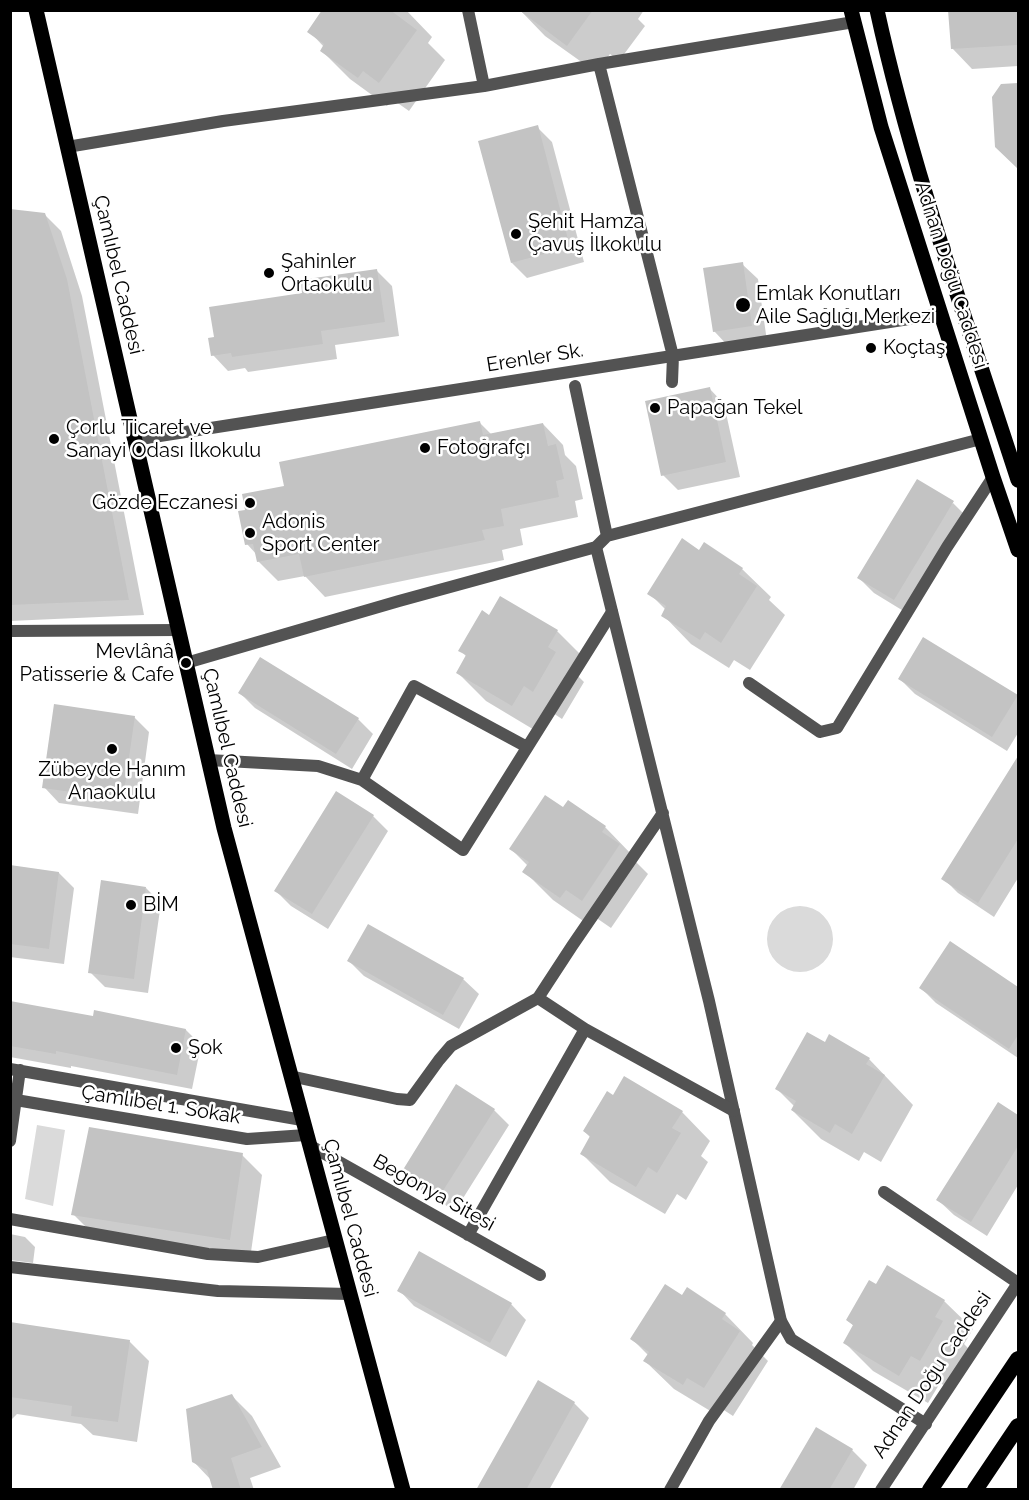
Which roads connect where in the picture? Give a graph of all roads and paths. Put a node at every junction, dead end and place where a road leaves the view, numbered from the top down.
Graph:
1 (36, 10) edge
2 (468, 10) edge
3 (878, 10) edge
4 (853, 16) edge
5 (599, 64) junction
6 (484, 86) junction
7 (67, 147) junction
8 (941, 314) junction
9 (673, 356) junction
10 (672, 382) dead end
11 (575, 386) dead end
12 (981, 439) junction
13 (134, 440) junction
14 (993, 477) junction
15 (1018, 480) edge
16 (607, 536) junction
17 (596, 547) junction
18 (1018, 550) edge
19 (612, 612) junction
20 (179, 630) junction
21 (10, 631) edge
22 (186, 663) junction
23 (749, 683) dead end
24 (527, 747) junction
25 (208, 760) junction
26 (362, 780) junction
27 (663, 813) junction
28 (538, 998) junction
29 (585, 1029) junction
30 (15, 1069) edge
31 (290, 1076) junction
32 (13, 1100) edge
33 (734, 1111) junction
34 (305, 1133) junction
35 (10, 1141) edge
36 (884, 1192) dead end
37 (10, 1219) edge
38 (468, 1235) junction
39 (334, 1240) junction
40 (10, 1267) edge
41 (540, 1275) dead end
42 (1018, 1283) edge
43 (349, 1294) junction
44 (781, 1321) junction
45 (1018, 1359) edge
46 (926, 1424) junction
47 (1018, 1426) edge
48 (403, 1489) edge
49 (670, 1490) edge
50 (881, 1490) edge
51 (930, 1490) edge
52 (975, 1490) edge

1 - 7 main road, Çamlıbel Caddesi
2 - 6 street
3 - 15 main road, Adnan Doğu Caddesi
4 - 5 street
4 - 8 main road, Adnan Doğu Caddesi
5 - 6 street
5 - 9 street
6 - 7 street
7 - 13 main road, Çamlıbel Caddesi
8 - 9 street, Erenler Sk.
8 - 12 main road, Adnan Doğu Caddesi
9 - 10 street
9 - 13 street, Erenler Sk.
11 - 16 street
12 - 14 main road, Adnan Doğu Caddesi
12 - 16 street
13 - 20 main road, Çamlıbel Caddesi
14 - 18 main road, Adnan Doğu Caddesi
14 - 23 street
16 - 17 street
17 - 19 street
17 - 22 street
19 - 24 street
19 - 27 street
20 - 21 street
20 - 22 main road, Çamlıbel Caddesi
22 - 25 main road, Çamlıbel Caddesi
24 - 26 street
24 - 26 street
25 - 26 street
25 - 31 main road, Çamlıbel Caddesi
27 - 28 street
27 - 33 street
28 - 29 street
28 - 31 street
29 - 33 street
29 - 38 street
30 - 32 street
30 - 34 street
31 - 34 main road, Çamlıbel Caddesi
32 - 34 street, Çamlıbel 1. Sokak
32 - 35 street
33 - 44 street
34 - 38 street, Begonya Sitesi
34 - 39 main road, Çamlıbel Caddesi
36 - 42 street
37 - 39 street
38 - 41 street, Begonya Sitesi
39 - 43 main road, Çamlıbel Caddesi
40 - 43 street
42 - 46 street, Adnan Doğu Caddesi
43 - 48 main road, Çamlıbel Caddesi
44 - 46 street
44 - 49 street
45 - 51 highway
46 - 50 street, Adnan Doğu Caddesi
47 - 52 highway

